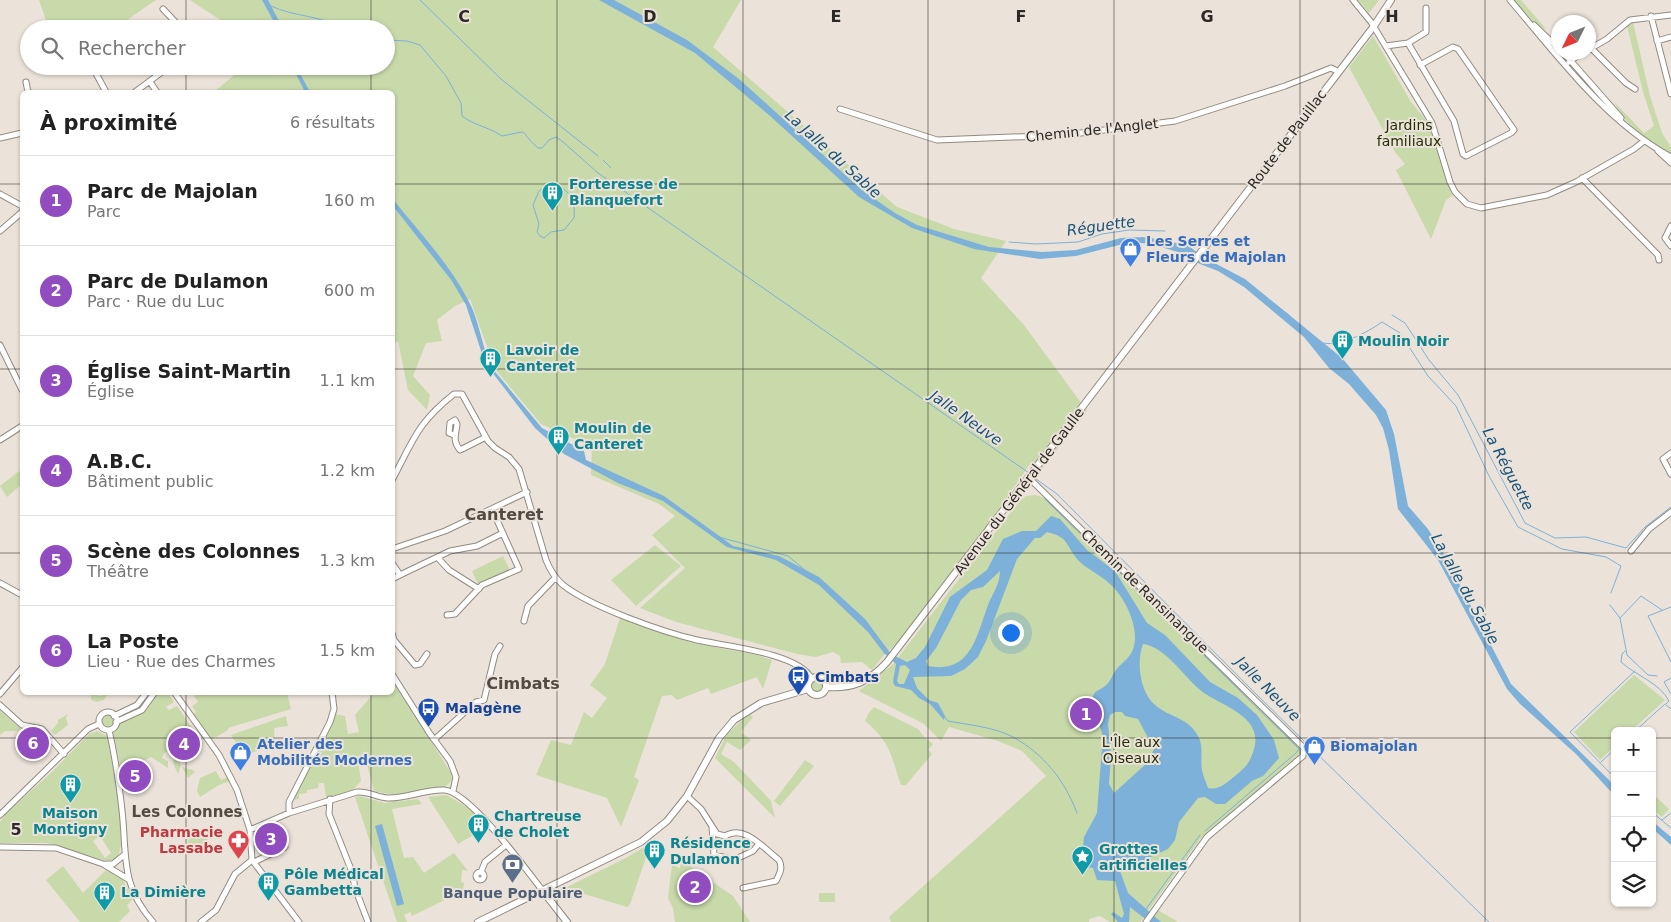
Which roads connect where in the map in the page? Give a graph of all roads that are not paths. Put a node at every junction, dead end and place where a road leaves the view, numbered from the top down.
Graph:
1 (1352, 0) edge
2 (1391, 0) edge
3 (1396, 0) edge
4 (1510, 0) edge
5 (163, 8) dead end
6 (1426, 8) dead end
7 (1382, 14) junction
8 (1523, 15) junction
9 (1671, 15) edge
10 (1651, 16) junction
11 (174, 20) edge
12 (1374, 26) junction
13 (1671, 37) edge
14 (1551, 41) edge
15 (1657, 41) junction
16 (1408, 43) junction
17 (1386, 46) junction
18 (1596, 46) edge
19 (1596, 55) edge
20 (1567, 60) edge
21 (1572, 60) edge
22 (1568, 63) junction
23 (1420, 65) junction
24 (1339, 72) junction
25 (97, 75) edge
26 (159, 75) edge
27 (26, 82) dead end
28 (150, 82) junction
29 (1635, 89) dead end
30 (28, 90) edge
31 (105, 90) edge
32 (138, 90) edge
33 (156, 90) edge
34 (1671, 94) edge
35 (840, 109) dead end
36 (20, 133) edge
37 (0, 138) edge
38 (1644, 141) junction
39 (1654, 147) junction
40 (1671, 156) edge
41 (1671, 163) edge
42 (1582, 178) junction
43 (0, 194) edge
44 (20, 205) edge
45 (20, 214) edge
46 (1671, 226) edge
47 (0, 231) edge
48 (1671, 246) edge
49 (1659, 260) dead end
50 (1191, 264) joint
51 (0, 346) edge
52 (20, 386) edge
53 (20, 427) edge
54 (454, 435) dead end
55 (486, 437) junction
56 (0, 440) edge
57 (1671, 453) edge
58 (395, 474) edge
59 (1671, 474) edge
60 (1028, 477) junction
61 (527, 492) junction
62 (492, 508) junction
63 (1671, 512) edge
64 (503, 533) junction
65 (395, 549) edge
66 (1631, 551) dead end
67 (438, 558) junction
68 (395, 568) edge
69 (400, 575) junction
70 (395, 578) edge
71 (555, 578) junction
72 (0, 583) edge
73 (479, 588) junction
74 (20, 594) edge
75 (447, 615) dead end
76 (524, 622) dead end
77 (395, 641) edge
78 (500, 646) dead end
79 (427, 654) dead end
80 (20, 670) edge
81 (811, 678) junction
82 (395, 679) edge
83 (826, 687) junction
84 (808, 689) junction
85 (0, 694) edge
86 (145, 695) edge
87 (152, 695) edge
88 (176, 695) edge
89 (332, 695) edge
90 (0, 705) edge
91 (114, 716) junction
92 (116, 722) junction
93 (99, 724) junction
94 (109, 730) junction
95 (435, 740) junction
96 (64, 754) junction
97 (453, 791) junction
98 (687, 796) junction
99 (330, 799) junction
100 (289, 813) junction
101 (0, 815) edge
102 (273, 821) junction
103 (712, 824) junction
104 (250, 830) junction
105 (506, 845) junction
106 (758, 845) junction
107 (0, 847) edge
108 (124, 854) junction
109 (727, 858) dead end
110 (738, 858) dead end
111 (253, 861) junction
112 (103, 864) junction
113 (481, 872) dead end
114 (128, 879) junction
115 (743, 888) dead end
116 (542, 890) junction
117 (153, 922) edge
118 (201, 922) edge
119 (299, 922) edge
120 (368, 922) edge
121 (478, 922) edge
122 (567, 922) edge
123 (1146, 922) edge

1 - 12 street
2 - 7 main road, Route de Pauillac
3 - 7 main road, Route de Pauillac
4 - 8 street
5 - 11 street
6 - 16 street
7 - 12 main road, Route de Pauillac
8 - 14 street
8 - 22 street
9 - 10 street
10 - 15 street
10 - 18 street
12 - 17 street
12 - 24 main road, Route de Pauillac
13 - 15 street
15 - 34 street
16 - 17 street
16 - 23 street
17 - 42 street
19 - 29 street
20 - 22 street
21 - 22 street
22 - 38 street
23 - 23 street
24 - 35 street, Chemin de l'Anglet
24 - 50 main road, Route de Pauillac
25 - 31 street
26 - 28 street
27 - 30 street
28 - 32 street
28 - 33 street
36 - 37 street
38 - 39 street
38 - 42 street
39 - 40 street
39 - 41 street
42 - 49 street
43 - 44 street
45 - 47 street
46 - 48 street
50 - 60 main road, Avenue du Général de Gaulle
51 - 52 street
53 - 56 street
54 - 55 street
55 - 58 street
55 - 61 street
57 - 59 street
60 - 83 main road, Avenue du Général de Gaulle
60 - 123 street, Chemin de Ransinangue
61 - 62 street
61 - 71 street
62 - 64 street
62 - 65 street
63 - 66 street
64 - 67 street
64 - 73 street
67 - 69 street
67 - 73 street
68 - 69 street
69 - 70 street
71 - 76 street
71 - 81 street
72 - 74 street
73 - 75 street
77 - 79 street
78 - 95 street
80 - 85 street
81 - 83 main road
81 - 84 main road
82 - 95 street
83 - 84 main road
84 - 98 main road
86 - 91 street
87 - 92 street
88 - 104 street
89 - 100 street
90 - 96 street
91 - 92 street
91 - 93 street
92 - 94 street
93 - 94 street
93 - 96 street
94 - 108 street
95 - 97 street
96 - 101 street
97 - 99 street
97 - 105 street
98 - 103 street
98 - 116 main road
99 - 100 street
99 - 120 street
100 - 102 street
102 - 104 street
102 - 111 street
103 - 106 street
103 - 109 street
104 - 111 street
105 - 113 street
105 - 116 street
106 - 110 street
106 - 115 street
107 - 112 street
108 - 112 street
108 - 114 street
111 - 118 street
111 - 119 street
112 - 114 street
114 - 117 street
116 - 121 main road
116 - 122 main road

